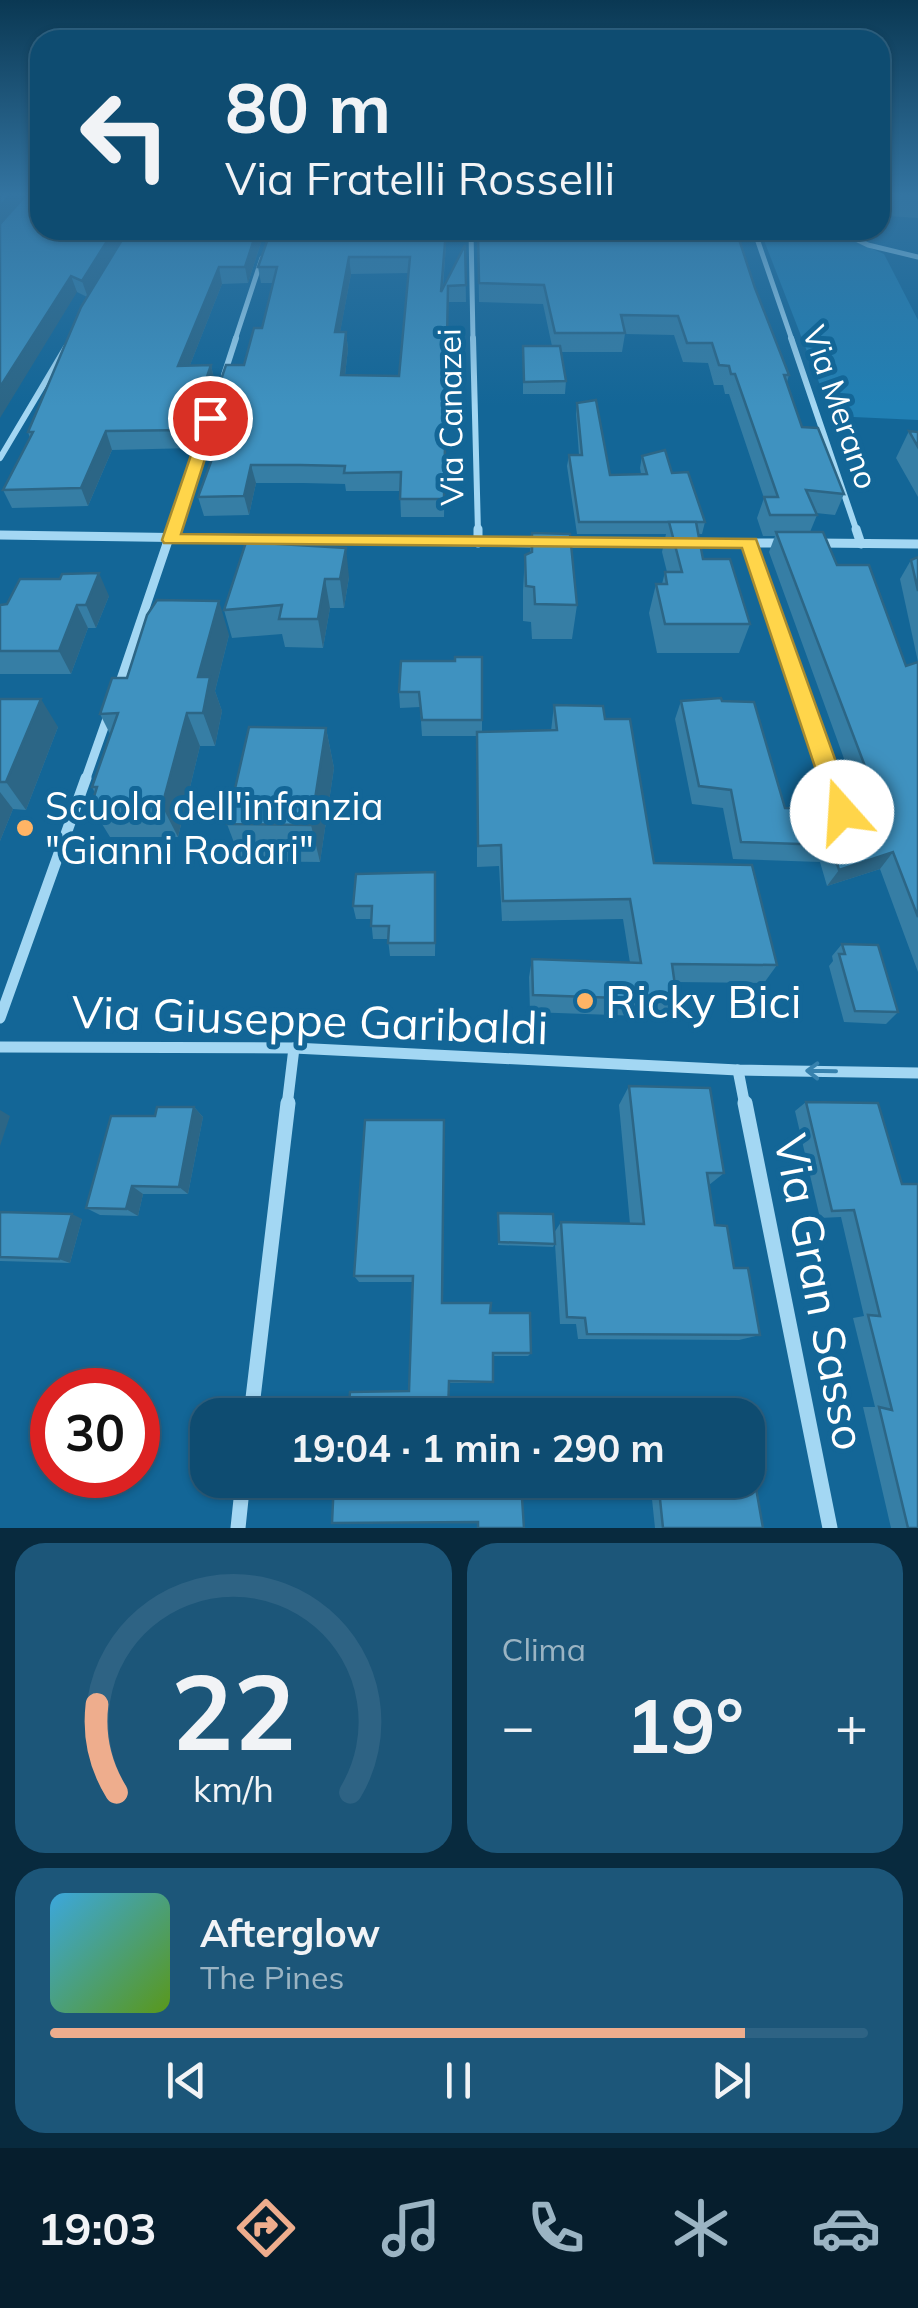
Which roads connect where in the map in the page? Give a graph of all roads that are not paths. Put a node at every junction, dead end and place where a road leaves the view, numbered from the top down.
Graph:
1 (261, 264) edge
2 (472, 264) edge
3 (766, 264) edge
4 (68, 344) edge
5 (222, 380) edge
6 (210, 418) edge
7 (0, 458) edge
8 (0, 535) edge
9 (171, 540) junction
10 (749, 542) junction
11 (478, 543) junction
12 (786, 543) edge
13 (805, 543) edge
14 (861, 544) junction
15 (916, 547) edge
16 (842, 812) edge
17 (0, 1018) edge
18 (0, 1046) edge
19 (294, 1048) junction
20 (738, 1070) junction
21 (918, 1072) edge
22 (253, 1398) edge
23 (241, 1498) edge
24 (238, 1528) edge
25 (830, 1528) edge

1 - 5 street
2 - 11 street, Via Canazei
3 - 14 street, Via Merano
4 - 7 street
6 - 9 street
8 - 9 street
9 - 11 street
9 - 17 street
10 - 11 street
10 - 12 street
10 - 16 street
13 - 14 street
14 - 15 street
18 - 19 street, Via Giuseppe Garibaldi
19 - 20 street, Via Giuseppe Garibaldi
19 - 22 street
21 -> 20 street, Via Giuseppe Garibaldi
20 - 25 street, Via Gran Sasso
23 - 24 street

